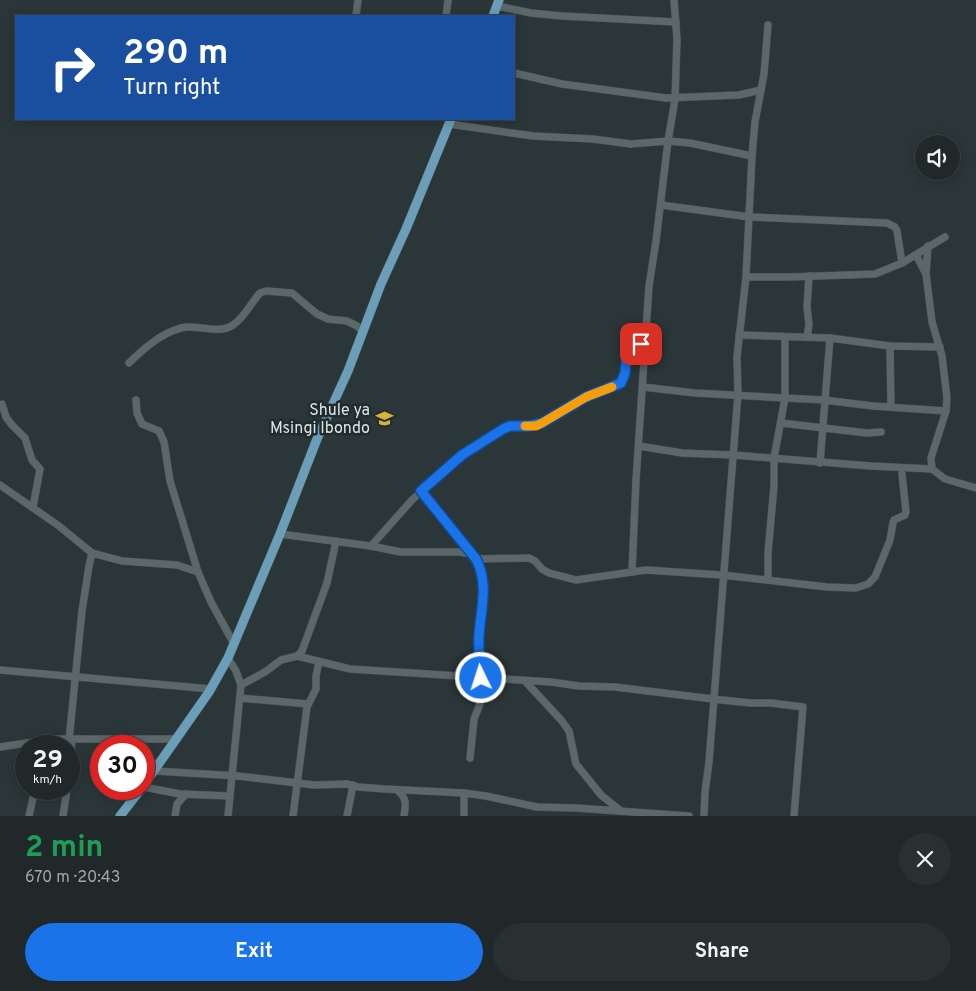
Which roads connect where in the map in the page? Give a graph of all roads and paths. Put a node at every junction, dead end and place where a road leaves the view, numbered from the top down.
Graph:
1 (358, 0) edge
2 (448, 0) edge
3 (674, 0) edge
4 (498, 3) edge
5 (356, 15) edge
6 (446, 15) edge
7 (492, 15) edge
8 (676, 22) junction
9 (768, 25) dead end
10 (515, 73) edge
11 (761, 90) junction
12 (675, 99) junction
13 (450, 122) edge
14 (668, 141) junction
15 (752, 156) junction
16 (660, 205) junction
17 (750, 217) junction
18 (945, 237) dead end
19 (928, 246) junction
20 (916, 255) junction
21 (902, 264) junction
22 (926, 274) junction
23 (809, 276) junction
24 (746, 277) junction
25 (362, 331) junction
26 (739, 335) junction
27 (785, 337) junction
28 (807, 337) junction
29 (830, 338) junction
30 (646, 343) junction
31 (890, 346) junction
32 (940, 347) junction
33 (129, 363) dead end
34 (643, 387) junction
35 (738, 394) junction
36 (785, 398) junction
37 (136, 400) dead end
38 (824, 400) junction
39 (2, 404) dead end
40 (891, 407) junction
41 (946, 411) junction
42 (781, 423) junction
43 (822, 428) junction
44 (881, 432) dead end
45 (639, 446) junction
46 (733, 455) junction
47 (774, 460) junction
48 (820, 463) junction
49 (932, 469) junction
50 (902, 474) dead end
51 (0, 485) edge
52 (976, 488) edge
53 (421, 491) junction
54 (33, 507) junction
55 (280, 534) junction
56 (336, 541) junction
57 (371, 546) junction
58 (92, 553) junction
59 (474, 557) junction
60 (198, 572) junction
61 (632, 572) junction
62 (722, 575) junction
63 (768, 580) junction
64 (234, 644) junction
65 (297, 656) junction
66 (228, 658) junction
67 (319, 662) junction
68 (0, 670) edge
69 (76, 678) junction
70 (481, 678) junction
71 (525, 681) junction
72 (241, 685) junction
73 (211, 689) junction
74 (240, 698) junction
75 (713, 699) junction
76 (308, 704) junction
77 (70, 735) edge
78 (177, 739) junction
79 (80, 740) edge
80 (15, 744) edge
81 (0, 747) edge
82 (470, 758) dead end
83 (155, 771) joint
84 (232, 776) junction
85 (297, 783) junction
86 (353, 785) junction
87 (155, 789) edge
88 (397, 790) junction
89 (464, 793) junction
90 (186, 794) junction
91 (230, 796) junction
92 (33, 800) edge
93 (65, 800) edge
94 (133, 800) edge
95 (621, 811) junction
96 (29, 816) edge
97 (63, 816) edge
98 (120, 816) edge
99 (175, 816) edge
100 (228, 816) edge
101 (293, 816) edge
102 (347, 816) edge
103 (404, 816) edge
104 (464, 816) edge
105 (689, 816) edge
106 (704, 816) edge
107 (794, 816) edge

1 - 5 street
2 - 6 street
3 - 8 street
4 - 7 main road
4 - 8 street
8 - 12 street
9 - 11 street
10 - 12 street
11 - 12 street
11 - 15 street
12 - 14 street
13 - 14 street
13 - 25 main road
14 - 15 street
14 - 16 street
15 - 17 street
16 - 17 street
16 - 30 street
17 - 21 street
17 - 24 street
18 - 19 street
19 - 20 street
19 - 22 street
20 - 21 street
20 - 22 street
21 - 23 street
22 - 32 street
23 - 24 street
23 - 28 street
24 - 26 street
25 - 33 street
25 - 55 main road
26 - 27 street
26 - 35 street
27 - 28 street
27 - 36 street
28 - 29 street
29 - 31 street
29 - 38 street
30 - 34 street
30 - 53 street
31 - 32 street
31 - 40 street
32 - 41 street
34 - 35 street
34 - 45 street
35 - 36 street
35 - 46 street
36 - 38 street
36 - 42 street
37 - 60 street
38 - 40 street
38 - 43 street
39 - 54 street
40 - 41 street
41 - 49 street
42 - 43 street
42 - 47 street
43 - 44 street
43 - 48 street
45 - 46 street
45 - 61 street
46 - 47 street
46 - 62 street
47 - 48 street
47 - 63 street
48 - 49 street
49 - 52 street
50 - 63 street
51 - 54 street
53 - 57 street
53 - 59 street
54 - 58 street
55 - 56 street
55 - 64 main road
56 - 57 street
56 - 65 street
57 - 59 street
58 - 60 street
58 - 69 street
59 - 61 street
59 - 70 street
60 - 64 street
61 - 62 street
62 - 63 street
62 - 75 street
64 - 66 main road
65 - 67 street
65 - 72 street
66 - 72 street
66 - 73 main road
67 - 70 street
67 - 76 street
68 - 69 street
69 - 73 street
69 - 77 street
70 - 71 street
70 - 82 street
71 - 75 street
71 - 95 street
72 - 74 street
73 - 78 main road
74 - 76 street
74 - 84 street
75 - 106 street
75 - 107 street
76 - 85 street
78 - 79 street
78 - 83 main road
80 - 81 street
83 - 84 street
84 - 85 street
84 - 91 street
85 - 86 street
85 - 101 street
86 - 88 street
86 - 102 street
87 - 90 street
88 - 89 street
88 - 103 street
89 - 95 street
89 - 104 street
90 - 91 street
90 - 99 street
91 - 100 street
92 - 96 street
93 - 97 street
94 - 98 main road
95 - 105 street

